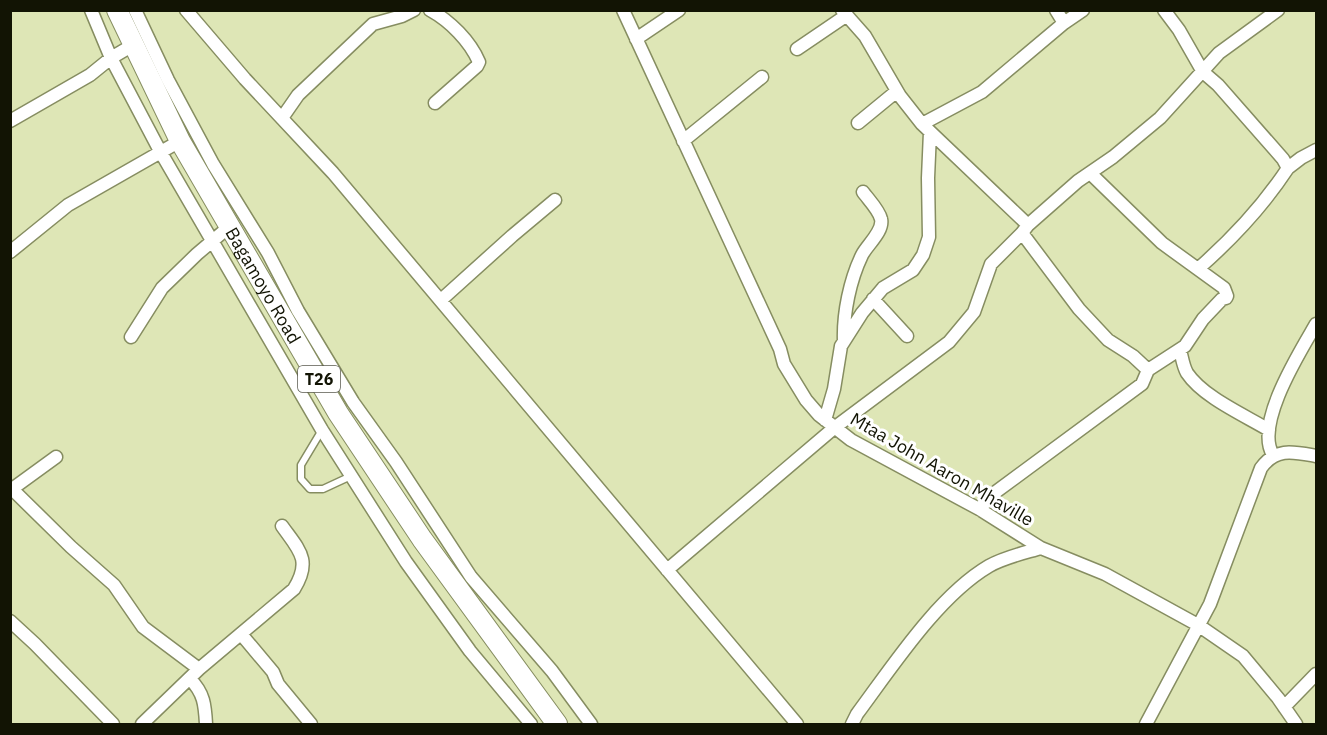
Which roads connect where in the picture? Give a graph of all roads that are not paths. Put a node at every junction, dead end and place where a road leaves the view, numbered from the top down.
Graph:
1 (91, 10) edge
2 (117, 10) edge
3 (135, 10) edge
4 (186, 10) edge
5 (414, 10) edge
6 (430, 10) edge
7 (622, 10) edge
8 (679, 10) edge
9 (1056, 10) edge
10 (1083, 10) edge
11 (1164, 10) edge
12 (1278, 10) edge
13 (850, 14) edge
14 (1064, 23) junction
15 (636, 39) junction
16 (133, 45) junction
17 (797, 49) dead end
18 (111, 58) junction
19 (1203, 72) junction
20 (762, 77) dead end
21 (897, 92) junction
22 (435, 103) dead end
23 (282, 118) junction
24 (10, 121) edge
25 (858, 123) dead end
26 (926, 128) junction
27 (180, 141) junction
28 (683, 141) junction
29 (1317, 150) edge
30 (160, 151) junction
31 (1288, 168) junction
32 (1090, 173) junction
33 (863, 192) dead end
34 (555, 200) dead end
35 (230, 226) junction
36 (1025, 229) junction
37 (212, 240) junction
38 (10, 252) edge
39 (1199, 268) junction
40 (873, 299) junction
41 (441, 300) junction
42 (1317, 324) edge
43 (907, 336) dead end
44 (131, 337) dead end
45 (844, 342) junction
46 (1180, 350) junction
47 (1148, 370) junction
48 (830, 424) junction
49 (322, 430) junction
50 (1269, 430) junction
51 (1273, 455) junction
52 (56, 456) dead end
53 (1317, 456) edge
54 (351, 476) junction
55 (11, 488) edge
56 (979, 509) junction
57 (282, 526) dead end
58 (430, 534) junction
59 (1041, 548) junction
60 (667, 570) junction
61 (10, 621) edge
62 (1198, 625) junction
63 (241, 634) junction
64 (199, 669) junction
65 (1317, 674) edge
66 (189, 679) junction
67 (1284, 707) junction
68 (113, 724) edge
69 (142, 724) edge
70 (206, 724) edge
71 (311, 724) edge
72 (531, 724) edge
73 (557, 724) edge
74 (591, 724) edge
75 (796, 724) edge
76 (852, 724) edge
77 (1146, 724) edge
78 (1296, 724) edge

1 - 18 street
2 - 16 highway, Bagamoyo Road / T26
3 - 58 street
4 - 23 street
5 - 23 street
6 - 22 street
7 - 15 street, Mtaa John Aaron Mhaville
8 - 15 street
9 - 14 street
10 - 14 street
11 - 19 street
12 - 19 street
13 - 17 street
13 - 21 street
14 - 26 street
15 - 28 street, Mtaa John Aaron Mhaville
16 - 18 street
16 - 27 highway, Bagamoyo Road / T26
18 - 24 street
18 - 30 street
19 - 31 street
19 - 32 street
20 - 28 street
21 - 25 street
21 - 26 street
23 - 41 street
26 - 36 street
26 - 40 street
27 - 30 street
27 - 35 highway, Bagamoyo Road / T26
28 - 48 street, Mtaa John Aaron Mhaville
29 - 31 street
30 - 37 street
30 - 38 street
31 - 39 street
32 - 36 street
32 - 39 street
33 - 45 street
34 - 41 street
35 - 37 street
35 - 58 highway, Bagamoyo Road / T26
36 - 47 street
36 - 48 street
37 - 44 street
37 - 49 street
39 - 46 street
40 - 43 street
40 - 45 street
41 - 60 street
42 - 50 street
45 - 48 street
46 - 47 street
46 - 50 street
47 - 56 street
48 - 56 street, Mtaa John Aaron Mhaville
48 - 60 street
49 - 54 street
49 - 54 lane
50 - 51 street
51 - 53 street
51 - 62 street
52 - 55 street
54 - 72 street
55 - 64 street
56 - 59 street, Mtaa John Aaron Mhaville
57 - 63 street
58 - 73 highway, Bagamoyo Road / T26
58 - 74 street
59 - 62 street, Mtaa John Aaron Mhaville
59 - 76 street
60 - 75 street
61 - 68 street
62 - 67 street, Mtaa John Aaron Mhaville
62 - 77 street
63 - 64 street
63 - 71 street
64 - 66 street
65 - 67 street
66 - 69 street
66 - 70 street
67 - 78 street, Mtaa John Aaron Mhaville

